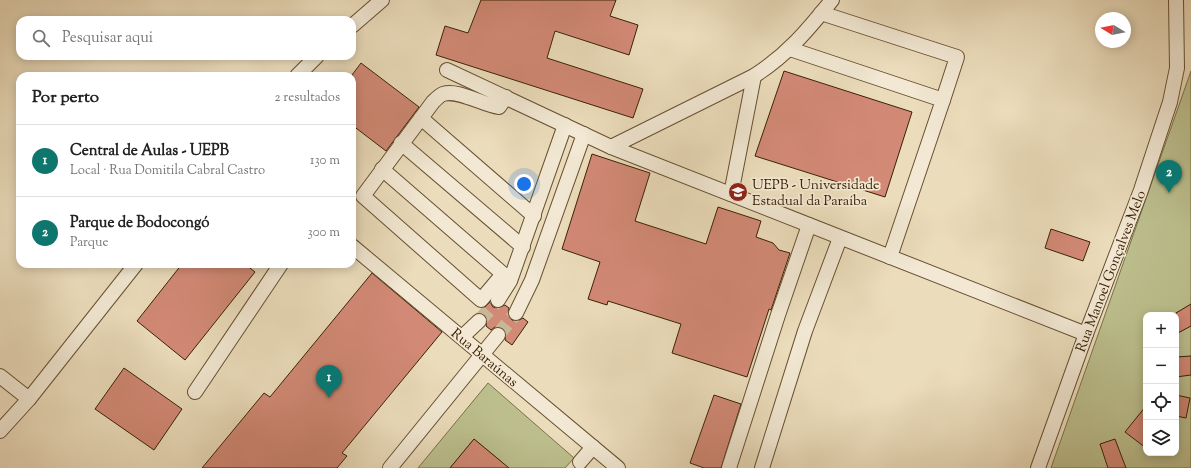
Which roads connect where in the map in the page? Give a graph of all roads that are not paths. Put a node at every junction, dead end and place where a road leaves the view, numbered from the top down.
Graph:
1 (382, 0) edge
2 (832, 0) edge
3 (1176, 0) edge
4 (821, 13) junction
5 (356, 23) edge
6 (790, 49) junction
7 (313, 60) edge
8 (447, 70) dead end
9 (301, 72) edge
10 (754, 76) junction
11 (506, 97) junction
12 (943, 100) junction
13 (421, 118) junction
14 (565, 125) junction
15 (584, 134) junction
16 (401, 144) junction
17 (611, 146) junction
18 (382, 169) junction
19 (731, 194) junction
20 (534, 216) junction
21 (810, 225) junction
22 (840, 238) junction
23 (523, 246) junction
24 (356, 249) edge
25 (890, 257) junction
26 (133, 268) edge
27 (278, 268) edge
28 (507, 277) junction
29 (479, 321) tunnel mouth
30 (1086, 334) junction
31 (498, 335) tunnel mouth
32 (462, 337) junction
33 (483, 356) junction
34 (0, 376) edge
35 (195, 392) dead end
36 (29, 399) junction
37 (0, 431) edge
38 (593, 447) junction
39 (580, 462) dead end
40 (390, 468) edge
41 (618, 468) edge
42 (728, 468) edge
43 (762, 468) edge
44 (1038, 468) edge

1 - 5 street
2 - 4 street
3 - 30 street, Rua Manoel Gonçalves Melo
4 - 6 street
4 - 12 street
6 - 10 street
6 - 12 street
7 - 9 street
8 - 11 street
10 - 17 street
10 - 19 street
11 - 13 street
11 - 14 street
12 - 25 street
13 - 16 street
13 - 20 street
14 - 15 street
14 - 20 street
15 - 17 street
15 - 28 street
16 - 18 street
16 - 23 street
17 - 19 street
18 - 28 street
18 - 28 street
19 - 21 street
20 - 23 street
21 - 22 street
21 - 42 street
22 - 25 street
22 - 43 street
23 - 28 street
24 - 32 street, Rua Baraúnas
25 - 30 street
26 - 36 street
27 - 35 street
29 - 32 street
30 - 44 street, Rua Manoel Gonçalves Melo
31 - 33 street
32 - 33 street, Rua Baraúnas
33 - 38 street, Rua Baraúnas
33 - 40 street
34 - 36 street
36 - 37 street
38 - 39 street
38 - 41 street, Rua Baraúnas

